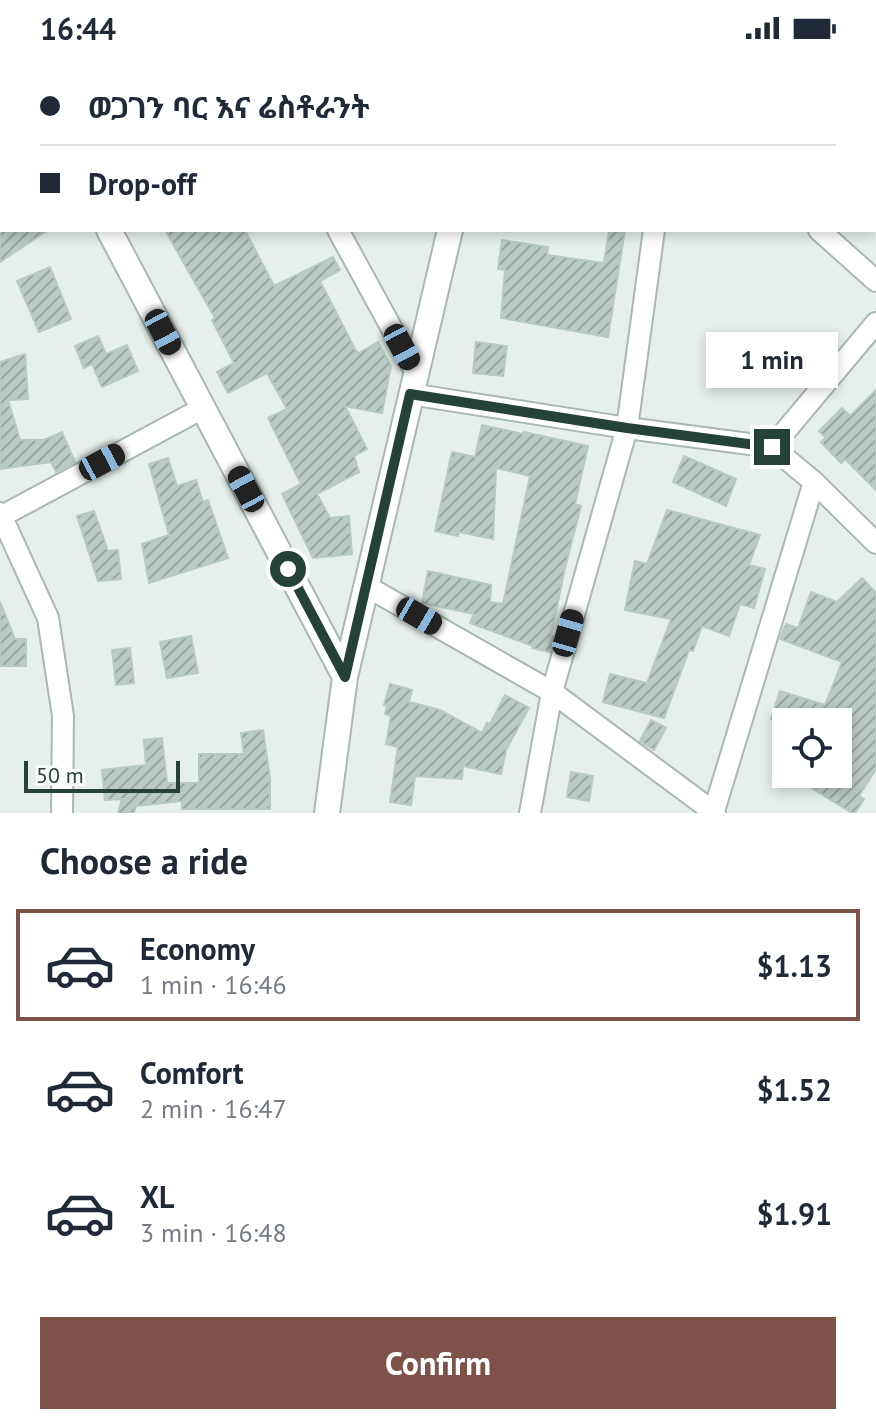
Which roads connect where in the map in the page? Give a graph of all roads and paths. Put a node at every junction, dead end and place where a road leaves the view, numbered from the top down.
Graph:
1 (110, 232) edge
2 (339, 232) edge
3 (450, 232) edge
4 (654, 232) edge
5 (821, 232) edge
6 (876, 281) edge
7 (876, 323) edge
8 (412, 382) junction
9 (203, 408) junction
10 (627, 428) junction
11 (772, 447) junction
12 (814, 482) junction
13 (0, 516) edge
14 (876, 543) edge
15 (366, 586) junction
16 (345, 677) junction
17 (552, 692) junction
18 (715, 812) edge
19 (62, 813) edge
20 (327, 813) edge
21 (530, 813) edge

1 - 9 street
2 - 8 street
3 - 8 street
4 - 10 street
5 - 6 street
7 - 11 street
8 - 10 street
8 - 15 street
9 - 13 street
9 - 16 street
10 - 11 street
10 - 17 street
11 - 12 street
12 - 14 street
12 - 18 street
13 - 19 street
15 - 16 street
15 - 17 street
16 - 20 street
17 - 18 street
17 - 21 street

